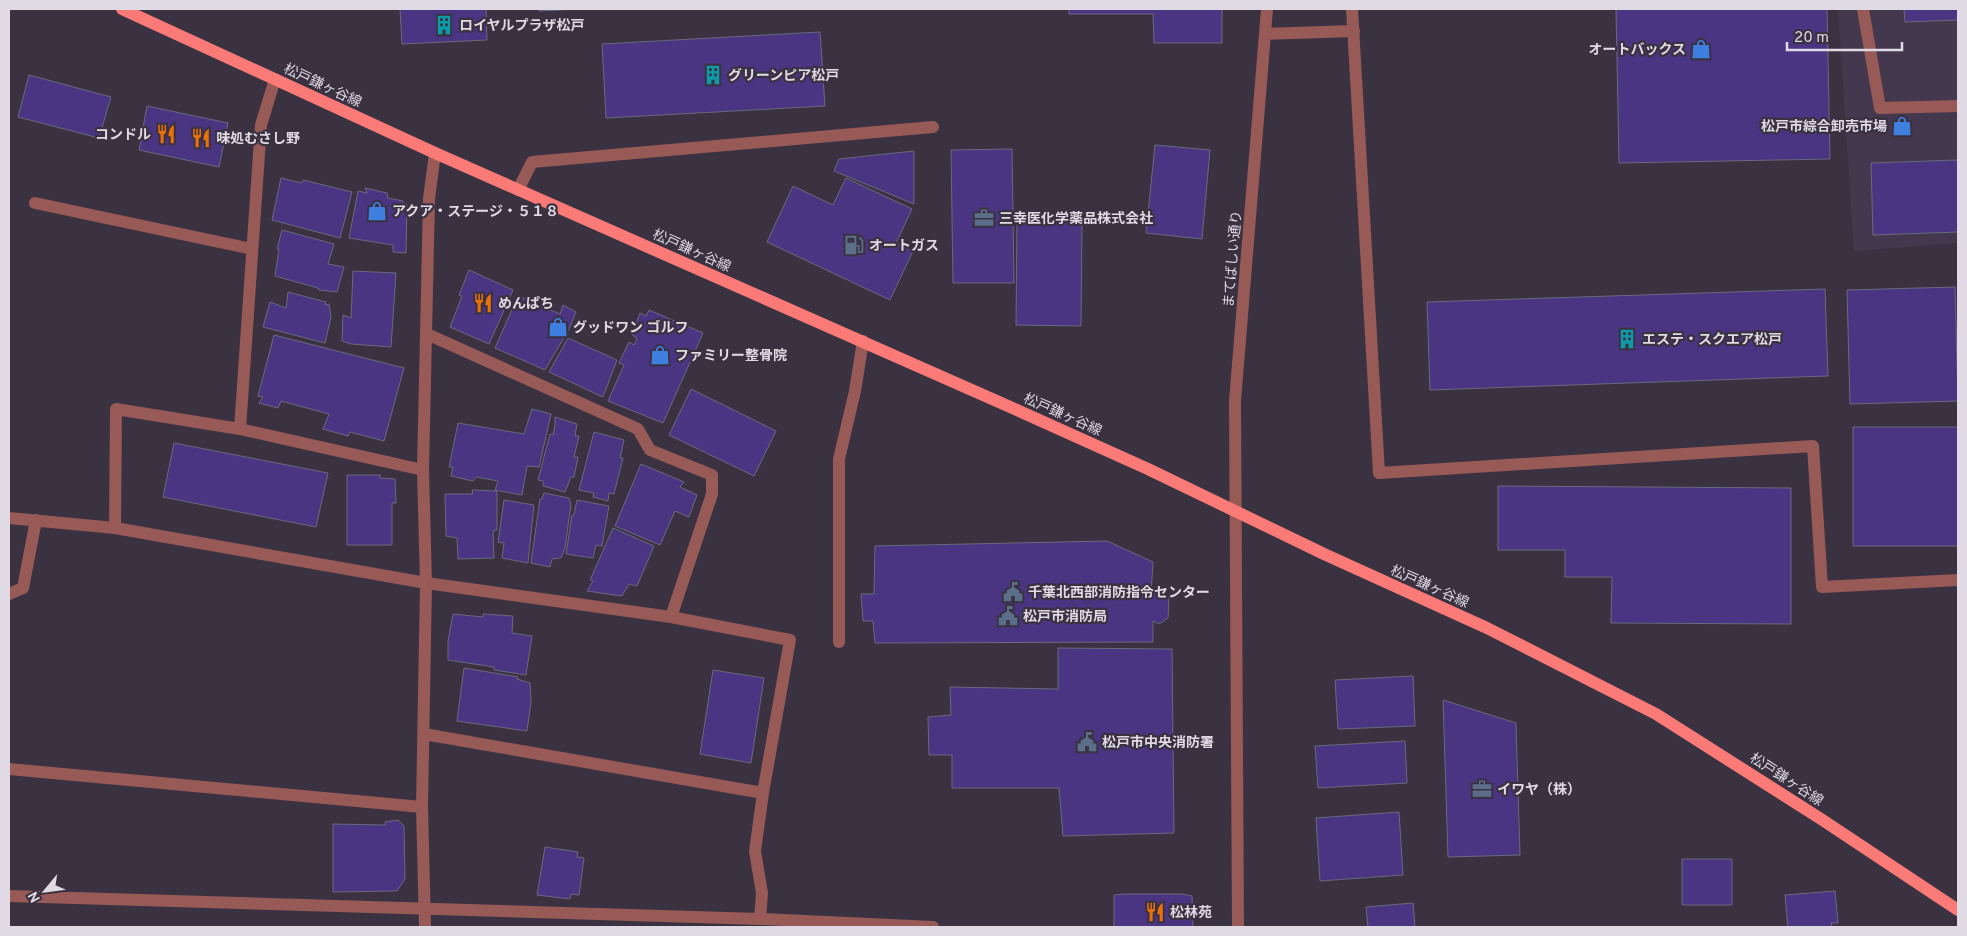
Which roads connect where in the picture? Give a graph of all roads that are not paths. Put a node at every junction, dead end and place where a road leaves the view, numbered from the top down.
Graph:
1 (122, 9) edge
2 (1267, 9) edge
3 (1352, 9) edge
4 (1863, 9) edge
5 (1354, 31) junction
6 (1266, 34) junction
7 (275, 79) junction
8 (1958, 106) edge
9 (932, 127) dead end
10 (434, 153) junction
11 (518, 190) junction
12 (35, 203) dead end
13 (252, 249) junction
14 (426, 334) junction
15 (863, 341) junction
16 (240, 429) junction
17 (424, 470) junction
18 (1235, 511) junction
19 (9, 518) edge
20 (36, 520) junction
21 (115, 528) junction
22 (1958, 580) edge
23 (426, 583) junction
24 (9, 594) edge
25 (671, 618) junction
26 (839, 642) dead end
27 (424, 734) junction
28 (9, 769) edge
29 (764, 793) junction
30 (422, 807) junction
31 (9, 896) edge
32 (426, 908) junction
33 (1958, 910) edge
34 (760, 920) junction
35 (425, 927) edge
36 (933, 927) edge
37 (1238, 927) edge

1 - 7 main road, 松戸鎌ヶ谷線
2 - 6 street, まてばしい通り
3 - 5 street
4 - 8 street
5 - 6 street
5 - 22 street
6 - 18 street, まてばしい通り
7 - 10 main road, 松戸鎌ヶ谷線
7 - 13 street
9 - 11 street
10 - 11 main road, 松戸鎌ヶ谷線
10 - 14 street
11 - 15 main road, 松戸鎌ヶ谷線
12 - 13 street
13 - 16 street
14 - 17 street
14 - 25 street
15 - 18 main road, 松戸鎌ヶ谷線
15 - 26 street
16 - 17 street
16 - 21 street
17 - 23 street
18 - 33 main road, 松戸鎌ヶ谷線
18 - 37 street, まてばしい通り
19 - 20 street
20 - 21 street
20 - 24 street
21 - 23 street
23 - 25 street
23 - 27 street
25 - 29 street
27 - 29 street
27 - 30 street
28 - 30 street
29 - 34 street
30 - 32 street
31 - 32 street
32 - 34 street
32 - 35 street
34 - 36 street

